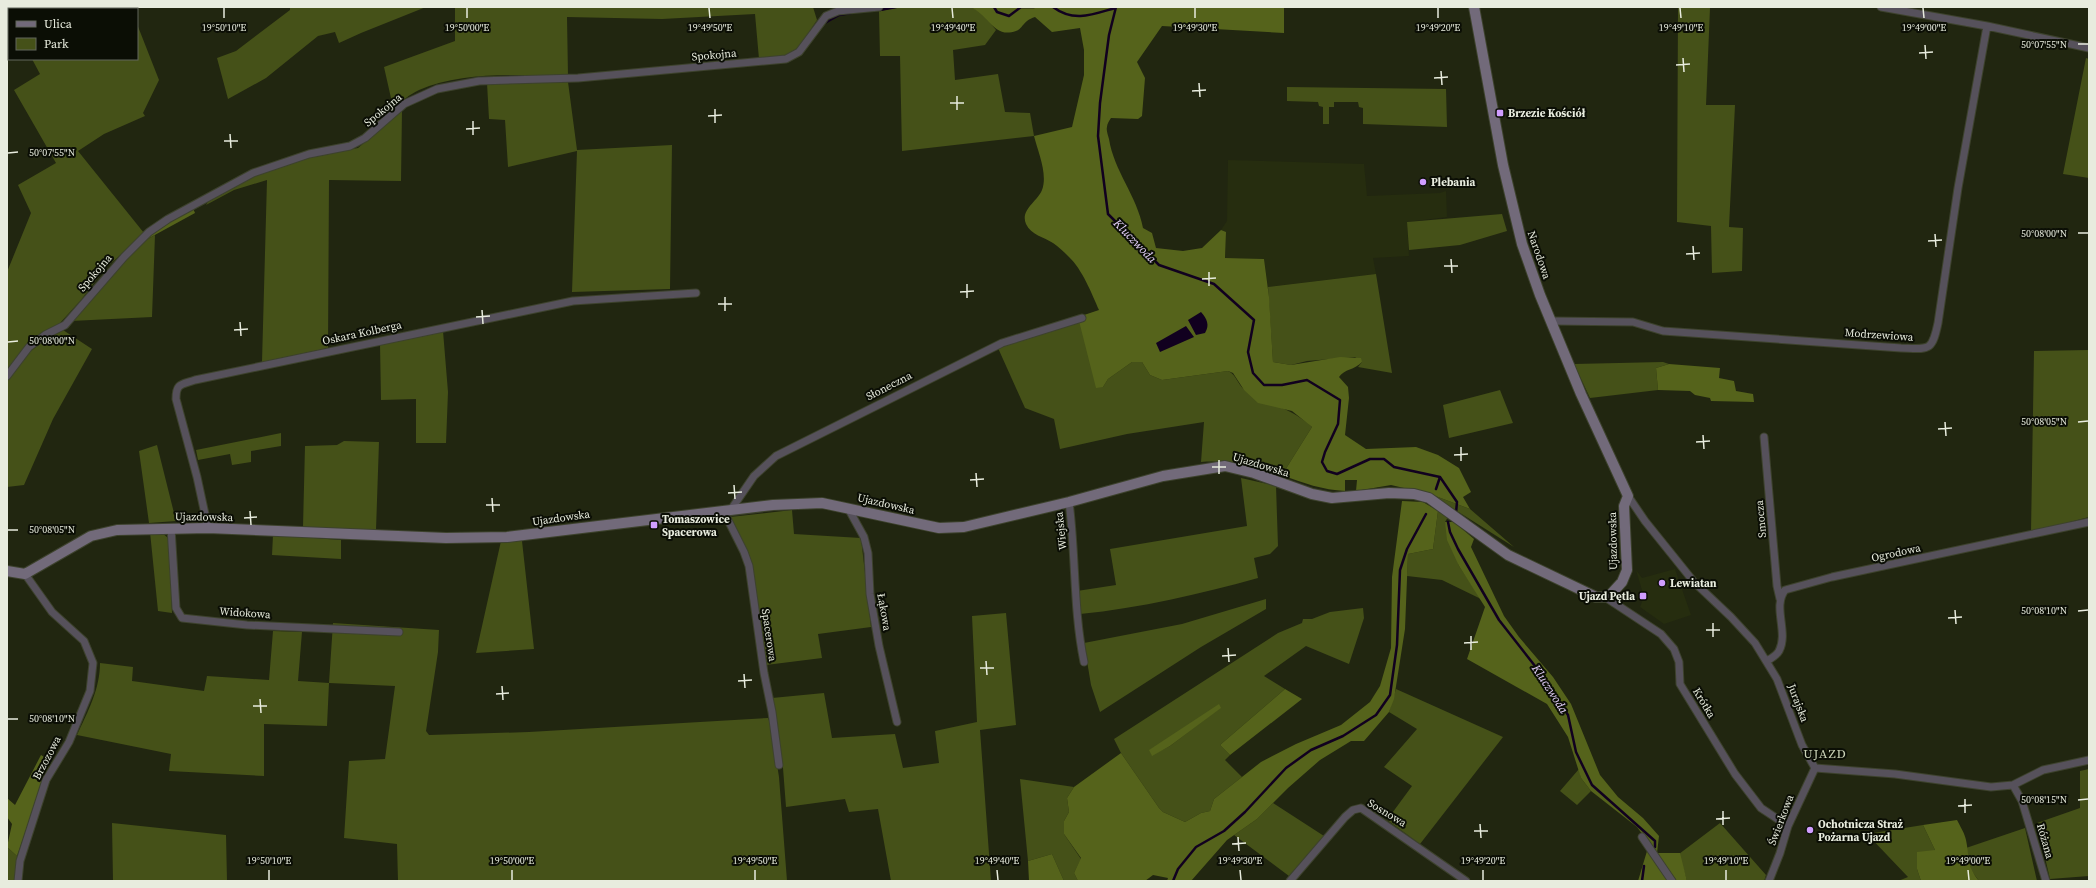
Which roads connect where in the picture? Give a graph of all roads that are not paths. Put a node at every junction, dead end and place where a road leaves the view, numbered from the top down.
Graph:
1 (879, 7) edge
2 (1474, 7) edge
3 (1881, 7) edge
4 (1987, 26) junction
5 (2089, 48) edge
6 (696, 293) dead end
7 (1082, 318) dead end
8 (1552, 321) junction
9 (7, 376) edge
10 (1764, 437) dead end
11 (1628, 496) junction
12 (1069, 502) junction
13 (848, 507) junction
14 (727, 512) junction
15 (2089, 522) edge
16 (171, 528) junction
17 (208, 528) junction
18 (7, 572) edge
19 (25, 574) junction
20 (1605, 597) junction
21 (1780, 600) junction
22 (399, 632) dead end
23 (1767, 661) junction
24 (1084, 662) dead end
25 (897, 722) dead end
26 (2089, 760) edge
27 (779, 765) dead end
28 (1815, 768) junction
29 (2013, 785) junction
30 (1788, 826) junction
31 (1642, 837) dead end
32 (18, 881) edge
33 (1290, 881) edge
34 (1466, 881) edge
35 (1672, 881) edge
36 (1769, 881) edge
37 (2046, 881) edge

1 - 9 street, Spokojna
2 - 8 street, Narodowa
3 - 4 street
4 - 5 street
4 - 8 street, Modrzewiowa
6 - 17 street, Oskara Kolberga
7 - 14 street, Słoneczna
8 - 11 street, Narodowa
10 - 21 street, Smocza
11 - 20 street, Ujazdowska
11 - 23 street, Jurajska
12 - 13 street, Ujazdowska
12 - 20 street, Ujazdowska
12 - 24 street, Wiejska
13 - 14 street, Ujazdowska
13 - 25 street, Łąkowa
14 - 17 street, Ujazdowska
14 - 27 street, Spacerowa
15 - 21 street, Ogrodowa
16 - 17 street, Ujazdowska
16 - 19 street, Ujazdowska
16 - 22 street, Widokowa
18 - 19 street
19 - 32 street, Brzozowa
20 - 30 street, Krótka
21 - 23 street
23 - 28 street, Jurajska
26 - 29 street
28 - 29 street
28 - 30 street, Świerkowa
29 - 37 street, Różana
30 - 36 street, Świerkowa
31 - 35 street
33 - 34 street, Sosnowa

